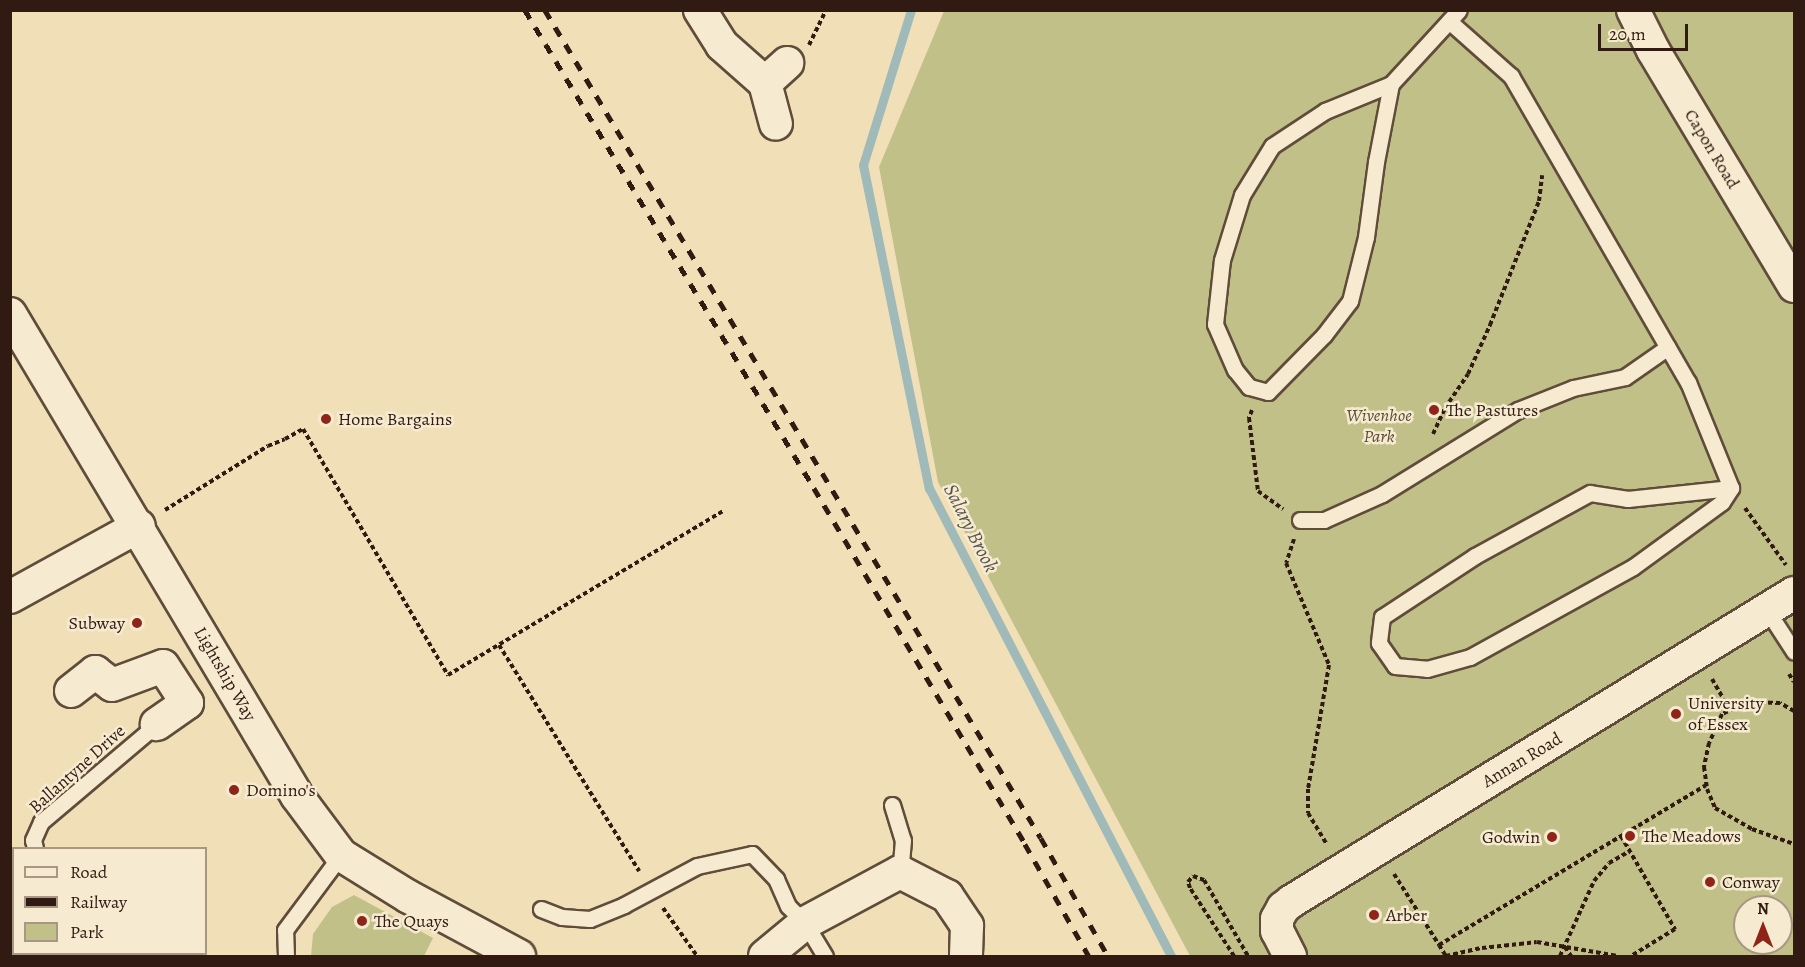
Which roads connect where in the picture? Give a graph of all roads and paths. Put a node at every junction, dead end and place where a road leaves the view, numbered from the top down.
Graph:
1 (700, 10) edge
2 (1633, 10) edge
3 (1454, 16) edge
4 (1392, 84) junction
5 (776, 124) dead end
6 (1545, 135) junction
7 (1794, 286) edge
8 (10, 314) edge
9 (1668, 347) junction
10 (1261, 390) junction
11 (1415, 473) junction
12 (1731, 488) junction
13 (725, 510) dead end
14 (1300, 520) junction
15 (139, 526) junction
16 (1791, 580) edge
17 (10, 597) edge
18 (1776, 624) dead end
19 (499, 645) junction
20 (1794, 652) edge
21 (1711, 677) dead end
22 (71, 691) dead end
23 (1794, 709) edge
24 (1730, 710) junction
25 (157, 724) joint
26 (1706, 785) junction
27 (891, 805) dead end
28 (1621, 836) junction
29 (1794, 844) edge
30 (35, 847) edge
31 (1630, 852) junction
32 (341, 855) junction
33 (1389, 866) dead end
34 (1342, 870) junction
35 (900, 872) junction
36 (650, 889) junction
37 (541, 909) dead end
38 (805, 923) junction
39 (1439, 945) junction
40 (1565, 947) junction
41 (1286, 950) edge
42 (1446, 956) edge
43 (286, 957) edge
44 (519, 957) edge
45 (697, 957) edge
46 (765, 957) edge
47 (825, 957) edge
48 (966, 957) edge
49 (1234, 957) edge
50 (1248, 957) edge
51 (1560, 957) edge
52 (1571, 957) edge
53 (1618, 957) edge
54 (1631, 957) edge

1 - 5 street
2 - 7 street, Capon Road
3 - 4 lane
3 - 6 lane
4 - 10 lane
4 - 10 lane
6 - 9 lane
6 - 11 path
8 - 15 street, Lightship Way
9 - 11 lane
9 - 12 lane
10 - 14 path
11 - 14 lane
12 - 12 lane
12 - 16 path
13 - 19 path
14 - 34 path
15 - 17 street
15 - 19 path
15 - 32 street, Lightship Way
16 - 34 street, Annan Road
18 - 20 lane
19 - 36 path
21 - 24 path
22 - 25 street
23 - 24 path
24 - 26 path
25 - 30 lane, Ballantyne Drive
26 - 28 path
26 - 29 path
27 - 35 lane
28 - 31 path
28 - 39 path
31 - 40 path
31 - 54 path
32 - 43 lane
32 - 44 street, Lightship Way
33 - 39 path
34 - 41 street, Annan Road
35 - 38 street
35 - 48 street
36 - 37 lane
36 - 38 lane
36 - 45 path
38 - 46 street
38 - 47 lane
39 - 42 path
40 - 42 path
40 - 51 path
40 - 52 path
40 - 53 path
49 - 50 path

